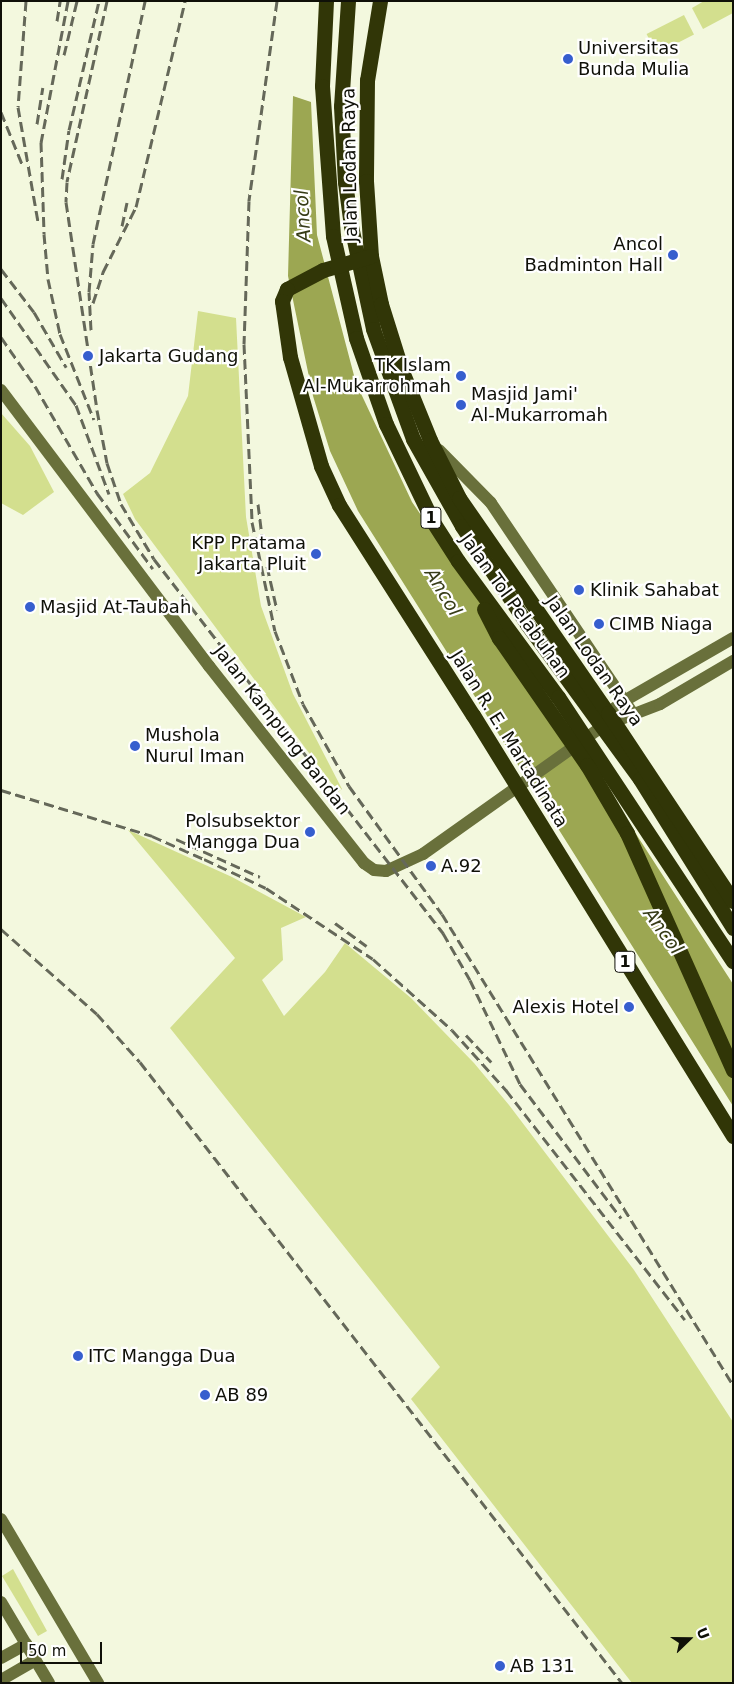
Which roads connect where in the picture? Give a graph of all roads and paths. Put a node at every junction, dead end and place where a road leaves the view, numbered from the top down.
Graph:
1 (326, 1) edge
2 (348, 1) edge
3 (380, 1) edge
4 (366, 258) junction
5 (1, 390) edge
6 (430, 440) junction
7 (485, 561) junction
8 (458, 562) junction
9 (733, 638) edge
10 (733, 662) edge
11 (624, 701) junction
12 (634, 715) junction
13 (609, 720) junction
14 (521, 786) junction
15 (733, 883) edge
16 (733, 901) edge
17 (733, 928) edge
18 (733, 961) edge
19 (733, 1070) edge
20 (733, 1136) edge
21 (1, 1519) edge
22 (1, 1602) edge
23 (26, 1644) junction
24 (1, 1658) edge
25 (35, 1660) junction
26 (1, 1680) edge
27 (49, 1683) edge
28 (98, 1683) edge

1 - 8 highway, Jalan Tol Pelabuhan / 1
2 - 7 highway, Jalan Tol Pelabuhan / 1
3 - 4 highway, Jalan Lodan Raya / 1
4 - 6 highway, Jalan Lodan Raya / 1
4 - 14 highway, Jalan R. E. Martadinata / 1
5 - 14 street, Jalan Kampung Bandan
6 - 11 street, Jalan Lodan Raya
6 - 13 highway, Jalan Lodan Raya / 1
7 - 15 highway
7 - 17 highway, Jalan Tol Pelabuhan / 1
8 - 18 highway, Jalan Tol Pelabuhan / 1
8 - 19 highway
9 - 11 street
10 - 12 street
11 - 12 street, Jalan Lodan Raya
11 - 13 street
12 - 13 street
13 - 14 street, Jalan Kampung Bandan
13 - 16 highway, Jalan Lodan Raya / 1
14 - 20 highway, Jalan R. E. Martadinata / 1
21 - 28 street
22 - 23 street
23 - 24 street
23 - 25 street
25 - 26 street
25 - 27 street

